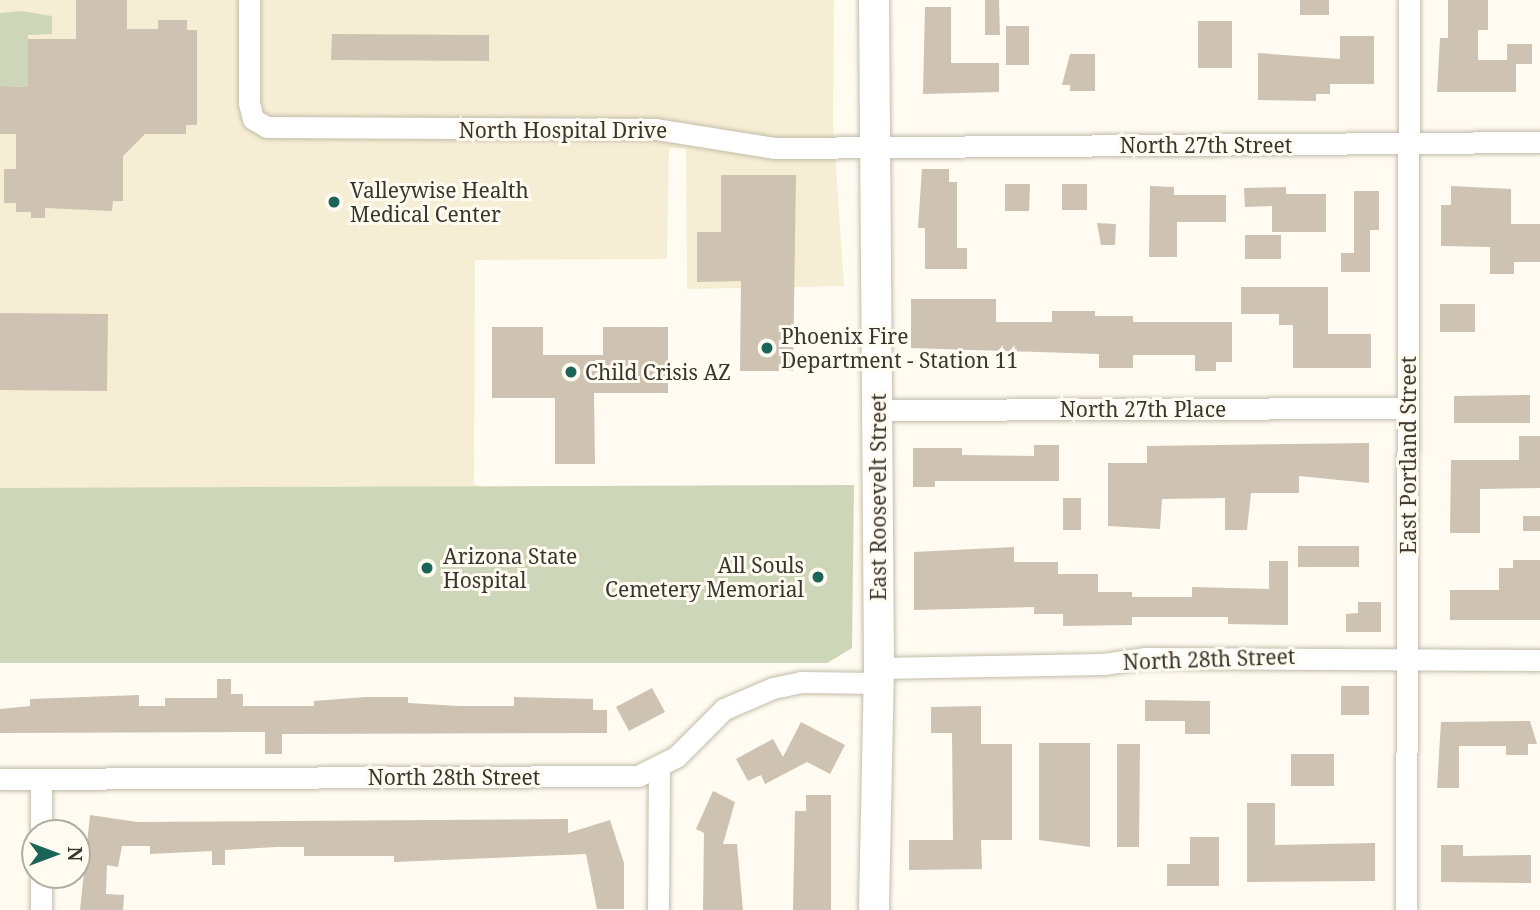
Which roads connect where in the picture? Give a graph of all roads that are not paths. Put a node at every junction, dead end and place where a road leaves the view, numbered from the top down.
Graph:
1 (249, 0) edge
2 (874, 0) edge
3 (1409, 0) edge
4 (1540, 142) edge
5 (1409, 144) junction
6 (873, 147) junction
7 (1408, 408) junction
8 (878, 410) junction
9 (1406, 659) junction
10 (1540, 660) edge
11 (878, 676) junction
12 (659, 768) junction
13 (0, 779) edge
14 (41, 779) junction
15 (41, 819) edge
16 (41, 889) edge
17 (41, 910) edge
18 (658, 910) edge
19 (874, 910) edge
20 (1406, 910) edge

1 - 6 street, North Hospital Drive
2 - 6 street, East Roosevelt Street
3 - 5 street, East Portland Street
4 - 5 street, North 27th Street
5 - 6 street, North 27th Street
5 - 7 street, East Portland Street
6 - 8 street, East Roosevelt Street
7 - 8 street, North 27th Place
7 - 9 street, East Portland Street
8 - 11 street, East Roosevelt Street
9 - 10 street, North 28th Street
9 - 11 street, North 28th Street
9 - 20 street, East Portland Street
11 - 12 street, North 28th Street
11 - 19 street, East Roosevelt Street
12 - 14 street, North 28th Street
12 - 18 street
13 - 14 street, North 28th Street
14 - 15 street
16 - 17 street

